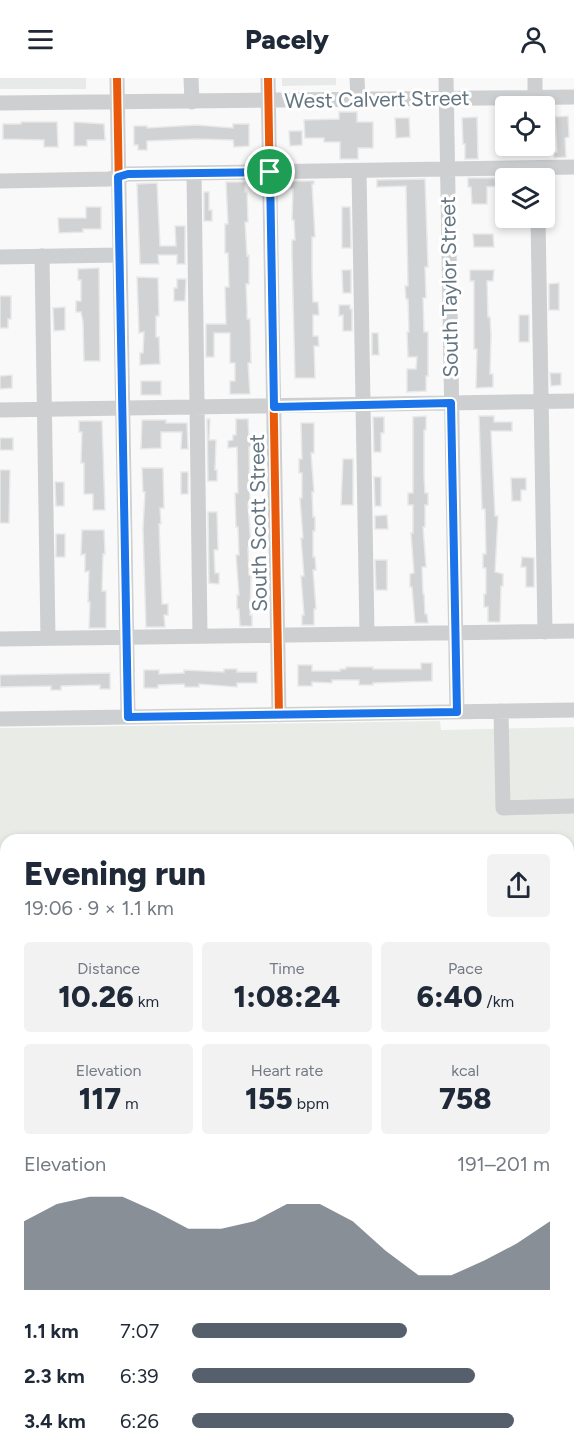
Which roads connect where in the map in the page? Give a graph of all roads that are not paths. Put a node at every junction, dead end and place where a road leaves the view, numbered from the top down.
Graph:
1 (117, 78) edge
2 (191, 78) edge
3 (268, 78) edge
4 (357, 78) edge
5 (446, 78) edge
6 (535, 78) edge
7 (535, 96) edge
8 (495, 97) edge
9 (555, 97) edge
10 (574, 97) edge
11 (446, 98) junction
12 (358, 99) junction
13 (269, 101) junction
14 (117, 102) junction
15 (192, 102) junction
16 (0, 103) edge
17 (574, 167) edge
18 (447, 170) junction
19 (555, 170) edge
20 (358, 171) junction
21 (270, 172) junction
22 (495, 172) edge
23 (194, 174) junction
24 (118, 177) junction
25 (0, 181) edge
26 (538, 228) edge
27 (120, 255) junction
28 (42, 256) junction
29 (0, 257) edge
30 (574, 401) edge
31 (540, 402) junction
32 (451, 403) junction
33 (362, 405) junction
34 (197, 407) junction
35 (274, 407) junction
36 (123, 408) junction
37 (44, 409) junction
38 (0, 410) edge
39 (574, 631) edge
40 (545, 632) junction
41 (456, 633) junction
42 (367, 634) junction
43 (278, 635) junction
44 (200, 636) junction
45 (127, 637) junction
46 (48, 638) junction
47 (0, 639) edge
48 (574, 710) edge
49 (501, 711) junction
50 (457, 712) junction
51 (279, 715) junction
52 (128, 717) junction
53 (0, 718) edge
54 (574, 806) edge

1 - 14 street
2 - 15 street
3 - 13 street, South Scott Street
4 - 12 street
5 - 11 street, South Taylor Street
6 - 7 street
8 - 11 street, West Calvert Street
9 - 10 street, West Calvert Street
11 - 12 street, West Calvert Street
11 - 18 street, South Taylor Street
12 - 13 street, West Calvert Street
13 - 15 street, West Calvert Street
13 - 21 street, South Scott Street
14 - 15 street, West Calvert Street
14 - 16 street, West Calvert Street
14 - 24 street
17 - 19 street
18 - 20 street
18 - 22 street
18 - 32 street, South Taylor Street
20 - 21 street
20 - 33 street
21 - 23 street
21 - 35 street, South Scott Street
23 - 24 street
23 - 34 street
24 - 25 street
24 - 27 street
26 - 31 street
27 - 28 street
27 - 36 street
28 - 29 street
28 - 37 street
30 - 31 street
31 - 32 street
31 - 40 street
32 - 33 street
32 - 41 street, South Taylor Street
33 - 35 street
33 - 42 street
34 - 35 street
34 - 36 street
34 - 44 street
35 - 43 street, South Scott Street
36 - 37 street
36 - 45 street
37 - 38 street
37 - 46 street
39 - 40 street
40 - 41 street
41 - 42 street
41 - 50 street, South Taylor Street
42 - 43 street
43 - 44 street
43 - 51 street, South Scott Street
44 - 45 street
45 - 46 street
45 - 52 street
46 - 47 street
48 - 49 street
49 - 50 street
49 - 54 street
50 - 51 street
51 - 52 street
52 - 53 street

